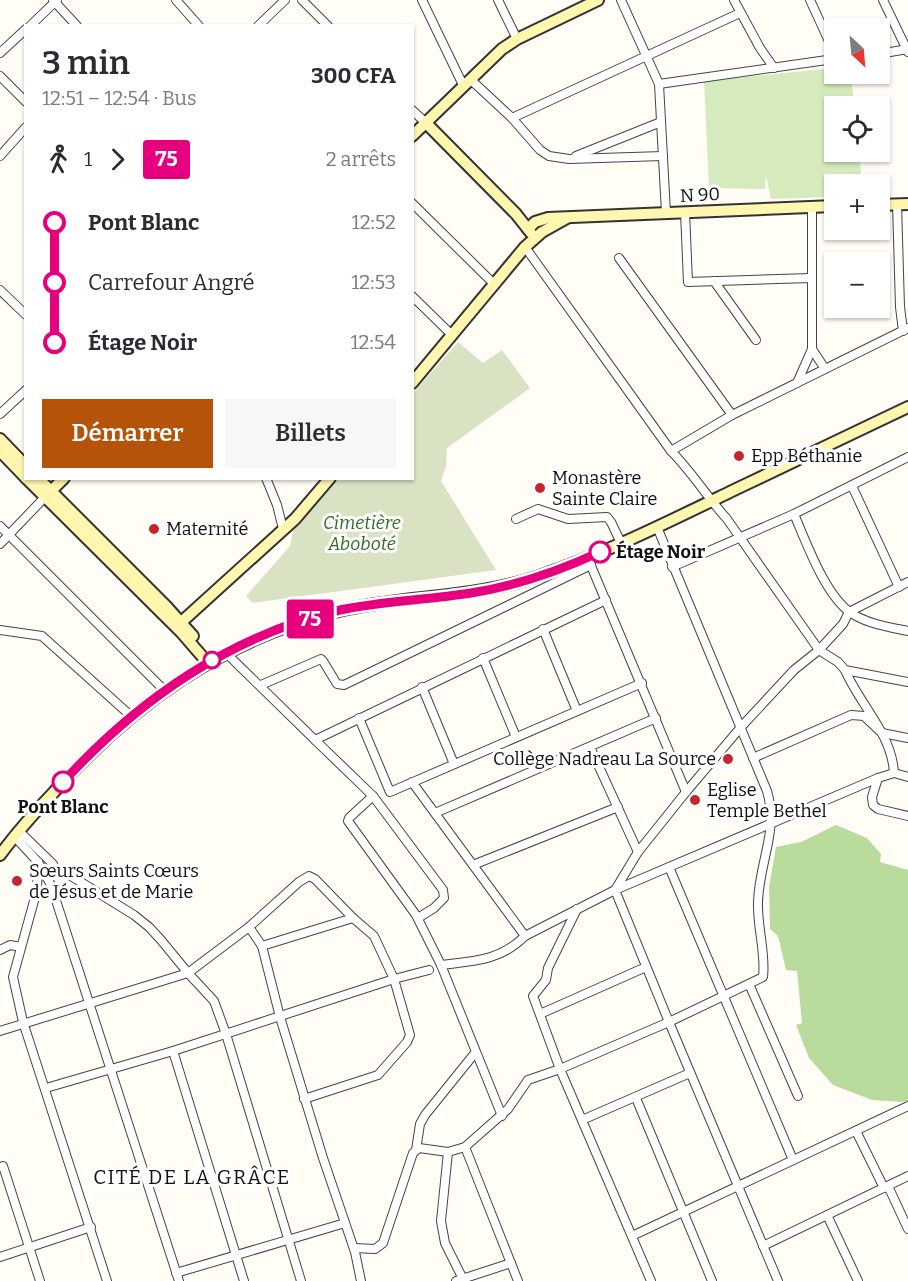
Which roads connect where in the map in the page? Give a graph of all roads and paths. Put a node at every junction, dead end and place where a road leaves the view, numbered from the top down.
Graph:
1 (176, 0) edge
2 (285, 0) edge
3 (303, 0) edge
4 (422, 0) edge
5 (498, 0) edge
6 (598, 0) edge
7 (621, 0) edge
8 (734, 0) edge
9 (810, 0) edge
10 (883, 0) edge
11 (55, 1) edge
12 (740, 13) junction
13 (32, 24) edge
14 (75, 24) edge
15 (197, 24) edge
16 (260, 24) edge
17 (326, 24) edge
18 (824, 30) edge
19 (24, 32) edge
20 (517, 39) junction
21 (907, 50) edge
22 (890, 52) edge
23 (0, 53) edge
24 (647, 55) junction
25 (824, 60) edge
26 (774, 68) junction
27 (0, 76) edge
28 (467, 82) junction
29 (659, 84) junction
30 (24, 100) edge
31 (414, 112) edge
32 (512, 118) junction
33 (661, 122) junction
34 (426, 123) junction
35 (24, 130) edge
36 (414, 134) edge
37 (0, 156) edge
38 (663, 156) junction
39 (569, 159) junction
40 (903, 204) edge
41 (414, 205) edge
42 (824, 206) edge
43 (812, 207) junction
44 (684, 212) junction
45 (666, 213) junction
46 (535, 230) junction
47 (525, 247) junction
48 (619, 258) dead end
49 (811, 278) junction
50 (714, 281) junction
51 (494, 284) junction
52 (0, 290) edge
53 (414, 298) edge
54 (24, 313) edge
55 (905, 329) edge
56 (452, 335) junction
57 (756, 340) dead end
58 (813, 349) junction
59 (825, 369) junction
60 (414, 380) edge
61 (796, 383) junction
62 (24, 392) edge
63 (908, 407) edge
64 (0, 414) edge
65 (732, 416) junction
66 (0, 439) edge
67 (0, 451) edge
68 (671, 451) junction
69 (908, 457) edge
70 (24, 464) edge
71 (24, 476) edge
72 (29, 480) edge
73 (39, 480) edge
74 (62, 480) edge
75 (267, 480) edge
76 (328, 480) edge
77 (852, 486) junction
78 (47, 494) junction
79 (711, 501) junction
80 (794, 513) junction
81 (516, 519) dead end
82 (0, 526) edge
83 (657, 527) junction
84 (283, 529) junction
85 (8, 534) junction
86 (739, 537) junction
87 (621, 543) junction
88 (0, 544) edge
89 (589, 562) junction
90 (672, 567) junction
91 (908, 582) edge
92 (899, 587) junction
93 (606, 600) junction
94 (849, 612) junction
95 (179, 625) junction
96 (543, 628) junction
97 (0, 630) edge
98 (908, 631) edge
99 (819, 650) junction
100 (226, 653) junction
101 (483, 658) junction
102 (207, 662) junction
103 (844, 670) junction
104 (908, 682) edge
105 (642, 683) junction
106 (261, 685) junction
107 (422, 687) junction
108 (164, 690) junction
109 (577, 711) junction
110 (131, 716) junction
111 (359, 718) junction
112 (656, 718) junction
113 (741, 727) junction
114 (882, 733) junction
115 (516, 737) junction
116 (908, 738) edge
117 (315, 740) junction
118 (590, 747) junction
119 (753, 758) junction
120 (454, 764) junction
121 (894, 773) junction
122 (908, 777) edge
123 (878, 778) junction
124 (412, 782) junction
125 (390, 792) junction
126 (686, 792) junction
127 (374, 798) junction
128 (618, 807) junction
129 (435, 813) junction
130 (908, 816) edge
131 (772, 823) junction
132 (16, 833) junction
133 (638, 852) junction
134 (0, 855) edge
135 (40, 858) junction
136 (473, 866) junction
137 (669, 867) junction
138 (53, 868) junction
139 (50, 882) junction
140 (615, 890) junction
141 (578, 909) junction
142 (353, 918) junction
143 (418, 918) junction
144 (249, 927) junction
145 (525, 936) junction
146 (262, 945) junction
147 (21, 947) junction
148 (0, 951) edge
149 (441, 965) junction
150 (646, 967) junction
151 (429, 970) dead end
152 (188, 973) junction
153 (394, 979) junction
154 (749, 984) junction
155 (723, 997) junction
156 (89, 1003) junction
157 (540, 1014) junction
158 (280, 1017) junction
159 (23, 1022) junction
160 (669, 1022) junction
161 (0, 1030) edge
162 (226, 1034) junction
163 (173, 1051) junction
164 (475, 1053) junction
165 (110, 1069) junction
166 (560, 1069) junction
167 (690, 1073) junction
168 (46, 1088) junction
169 (798, 1096) dead end
170 (636, 1098) junction
171 (304, 1099) junction
172 (908, 1106) edge
173 (502, 1116) junction
174 (582, 1120) junction
175 (856, 1131) junction
176 (465, 1148) junction
177 (416, 1150) junction
178 (448, 1152) junction
179 (793, 1161) junction
180 (3, 1166) dead end
181 (908, 1176) edge
182 (739, 1186) junction
183 (886, 1187) junction
184 (684, 1212) junction
185 (827, 1215) junction
186 (345, 1223) junction
187 (91, 1227) junction
188 (908, 1229) edge
189 (632, 1236) junction
190 (290, 1240) junction
191 (763, 1246) junction
192 (29, 1248) junction
193 (354, 1248) junction
194 (236, 1256) junction
195 (0, 1257) edge
196 (511, 1263) junction
197 (177, 1277) edge
198 (460, 1280) edge
199 (40, 1281) edge
200 (107, 1281) edge
201 (244, 1281) edge
202 (301, 1281) edge
203 (361, 1281) edge
204 (518, 1281) edge
205 (651, 1281) edge
206 (712, 1281) edge
207 (778, 1281) edge
208 (858, 1281) edge

1 - 15 street
2 - 16 street
3 - 17 street
4 - 28 street
5 - 20 street
6 - 20 main road
7 - 24 street
8 - 12 street
9 - 18 street
10 - 21 street
11 - 13 street
11 - 14 street
12 - 24 street
12 - 26 street
19 - 23 street
20 - 28 main road
21 - 22 street
24 - 29 street
24 - 32 street
25 - 26 street
26 - 29 street
27 - 30 street
28 - 32 street
28 - 34 main road
29 - 33 street
31 - 34 street
32 - 39 street
33 - 38 street
33 - 39 street
34 - 36 main road
34 - 46 main road
35 - 37 street
38 - 39 street
38 - 45 street
40 - 55 street
41 - 51 street
42 - 43 main road, N 90
43 - 44 main road, N 90
43 - 49 street
44 - 45 main road, N 90
44 - 50 street
45 - 46 main road, N 90
46 - 47 main road
47 - 51 main road
47 - 68 street
48 - 65 street
49 - 50 street
49 - 58 street
50 - 57 street
51 - 56 main road
52 - 54 street
53 - 56 street
55 - 59 street
56 - 60 main road
58 - 59 street
58 - 61 street
59 - 61 street
61 - 65 street
62 - 64 street
63 - 79 main road
65 - 68 street
66 - 70 main road
67 - 71 main road
68 - 79 street
69 - 77 street
72 - 78 main road
73 - 78 main road
74 - 78 main road
75 - 84 street
76 - 84 main road
77 - 80 street
77 - 92 street
78 - 85 street
78 - 95 main road
79 - 83 main road
79 - 86 street
80 - 86 street
80 - 94 street
81 - 87 street
82 - 85 street
83 - 87 main road
83 - 90 street
84 - 95 main road
85 - 88 street
85 - 108 street
86 - 90 street
86 - 99 street
87 - 89 main road
89 - 93 street
89 - 100 main road
89 - 106 street
90 - 113 street
91 - 92 street
92 - 94 street
93 - 96 street
93 - 105 street
94 - 98 street
94 - 99 street
95 - 102 main road
96 - 101 street
96 - 109 street
97 - 110 street
99 - 103 street
99 - 113 street
100 - 102 main road
100 - 106 street
101 - 107 street
101 - 115 street
102 - 108 main road
103 - 104 street
103 - 114 street
105 - 109 street
105 - 112 street
106 - 117 street
107 - 111 street
107 - 120 street
108 - 110 main road
109 - 115 street
110 - 132 main road
111 - 117 street
111 - 125 street
112 - 118 street
112 - 126 street
113 - 119 street
113 - 126 street
114 - 116 street
114 - 119 street
114 - 121 street
115 - 120 street
117 - 127 street
118 - 128 street
118 - 129 street
119 - 131 street
120 - 124 street
121 - 122 street
121 - 123 street
123 - 130 street
123 - 131 street
124 - 125 street
124 - 129 street
125 - 127 street
126 - 133 street
127 - 143 street
127 - 143 street
128 - 133 street
128 - 136 street
129 - 136 street
131 - 137 street
131 - 154 street
132 - 134 main road
132 - 135 street
133 - 140 street
135 - 138 street
135 - 139 street
135 - 147 street
136 - 145 street
137 - 140 street
137 - 155 street
138 - 139 street
138 - 152 street
139 - 156 street
140 - 141 street
140 - 150 street
141 - 145 street
141 - 157 street
142 - 144 street
142 - 146 street
142 - 153 street
143 - 149 street
144 - 146 street
144 - 152 street
145 - 149 street
146 - 158 street
147 - 148 street
147 - 159 street
149 - 164 street
150 - 157 street
150 - 160 street
151 - 153 street
152 - 156 street
152 - 162 street
153 - 158 street
153 - 171 street
154 - 155 street
154 - 169 street
155 - 160 street
155 - 179 street
156 - 159 street
156 - 165 street
157 - 166 street
158 - 162 street
158 - 171 street
159 - 161 street
159 - 168 street
160 - 166 street
160 - 167 street
162 - 163 street
162 - 190 street
163 - 165 street
163 - 194 street
164 - 173 street
164 - 177 street
165 - 168 street
165 - 197 street
166 - 173 street
166 - 174 street
167 - 170 street
167 - 182 street
168 - 187 street
170 - 174 street
170 - 184 street
171 - 186 street
172 - 175 street
173 - 176 street
174 - 189 street
175 - 179 street
175 - 183 street
176 - 178 street
176 - 196 street
177 - 178 street
177 - 193 street
178 - 198 street
179 - 182 street
180 - 192 street
181 - 183 street
182 - 184 street
182 - 191 street
183 - 185 street
183 - 188 street
184 - 189 street
184 - 206 street
185 - 191 street
185 - 208 street
186 - 190 street
186 - 193 street
187 - 192 street
187 - 200 street
189 - 205 street
190 - 194 street
190 - 202 street
191 - 207 street
192 - 195 street
192 - 199 street
193 - 203 street
194 - 197 street
194 - 201 street
196 - 198 street
196 - 204 street

